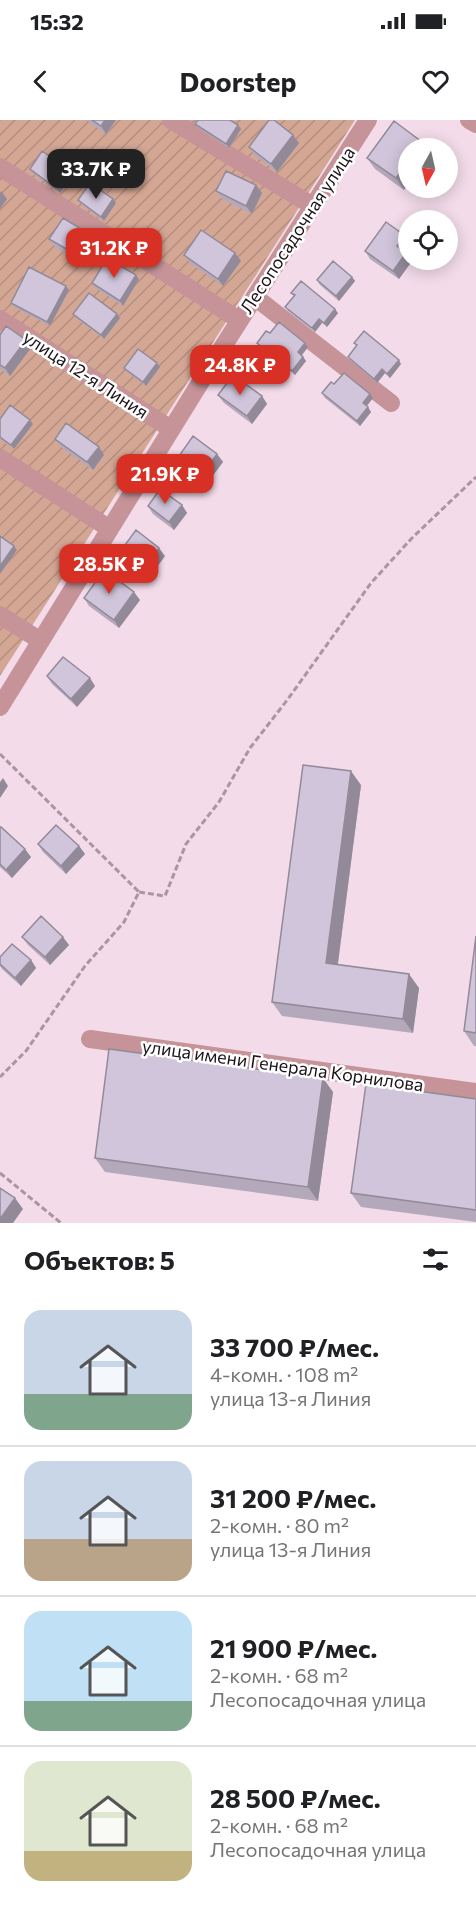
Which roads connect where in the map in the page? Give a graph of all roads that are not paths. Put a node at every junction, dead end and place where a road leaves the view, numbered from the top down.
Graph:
1 (171, 120) edge
2 (470, 120) edge
3 (476, 124) edge
4 (366, 132) edge
5 (0, 167) edge
6 (313, 206) junction
7 (255, 297) junction
8 (0, 319) edge
9 (240, 320) junction
10 (391, 403) dead end
11 (171, 429) junction
12 (0, 458) edge
13 (110, 529) junction
14 (0, 615) edge
15 (41, 641) junction
16 (0, 707) edge
17 (90, 1039) dead end
18 (476, 1092) edge

1 - 6 street
2 - 3 street
4 - 6 street, Лесопосадочная улица
5 - 9 street
6 - 7 street, Лесопосадочная улица
7 - 9 street, Лесопосадочная улица
7 - 10 street
8 - 11 street, улица 12-я Линия
9 - 11 street, Лесопосадочная улица
11 - 13 street, Лесопосадочная улица
12 - 13 street
13 - 15 street, Лесопосадочная улица
14 - 15 street
15 - 16 street, Лесопосадочная улица
17 - 18 street, улица имени Генерала Корнилова

